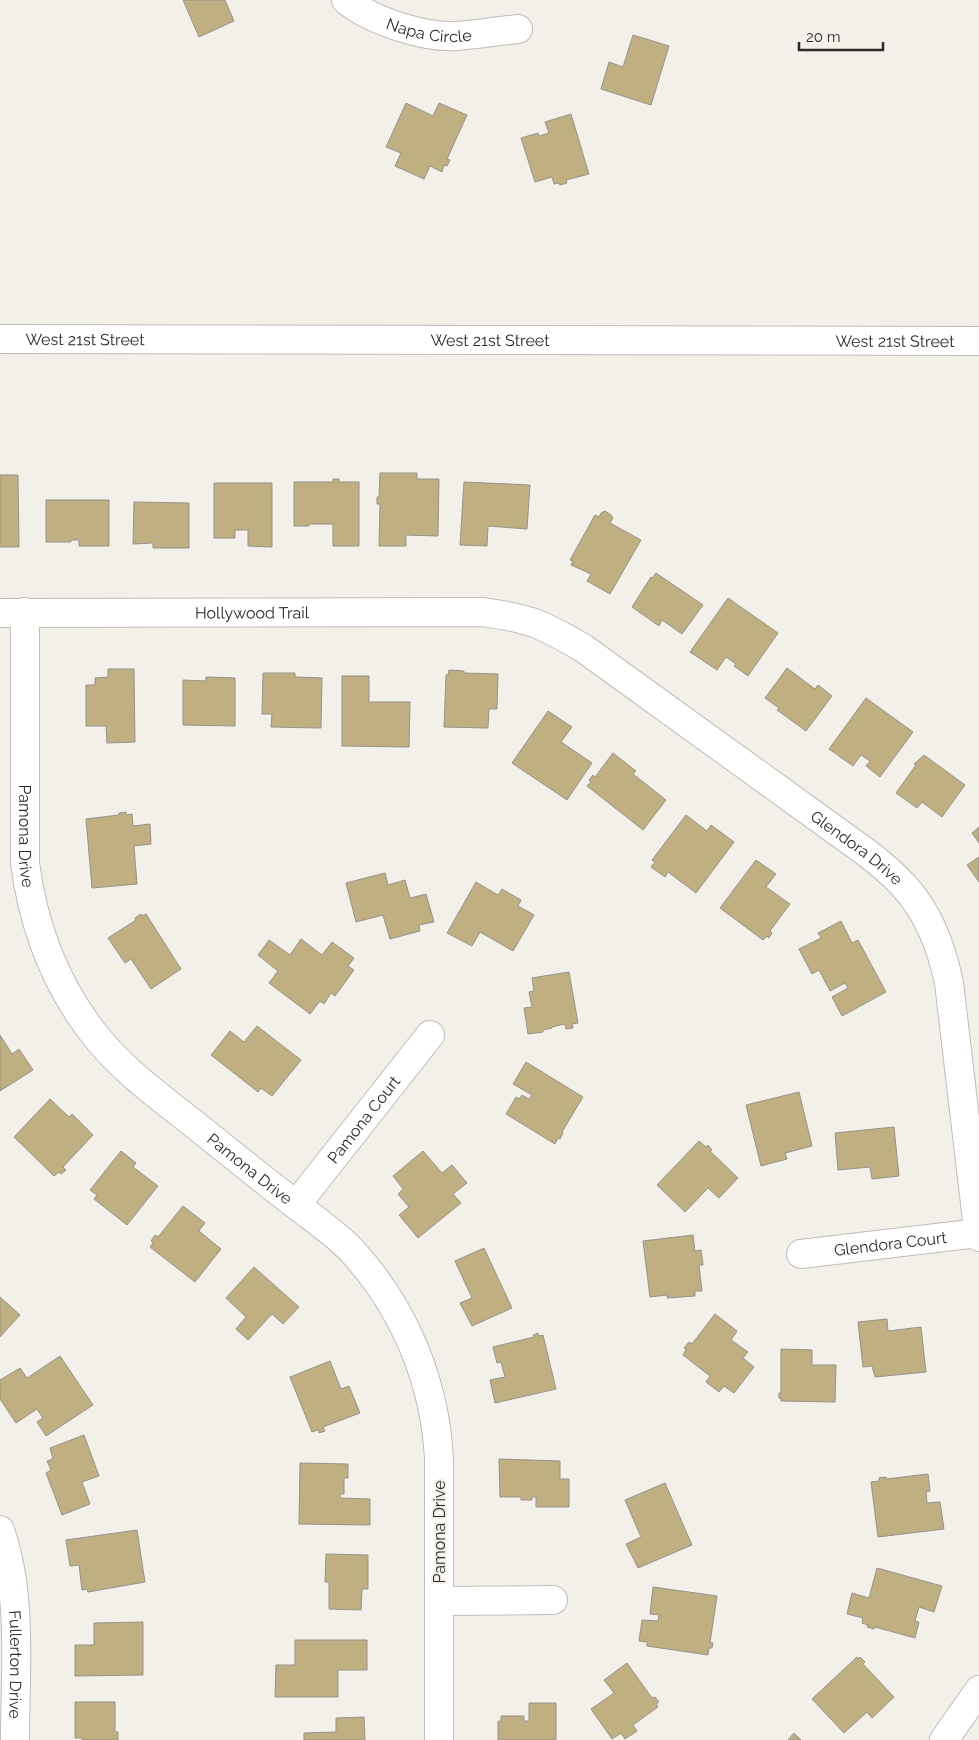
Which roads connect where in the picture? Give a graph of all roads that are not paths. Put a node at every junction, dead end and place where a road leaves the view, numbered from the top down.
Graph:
1 (346, 0) edge
2 (518, 29) dead end
3 (0, 339) edge
4 (979, 342) edge
5 (12, 612) edge
6 (504, 614) joint
7 (430, 1035) dead end
8 (296, 1205) junction
9 (979, 1235) edge
10 (801, 1254) dead end
11 (0, 1530) edge
12 (553, 1600) dead end
13 (439, 1602) junction
14 (979, 1690) edge
15 (15, 1740) edge
16 (439, 1740) edge
17 (944, 1740) edge

1 - 2 street, Napa Circle
3 - 4 street, West 21st Street
5 - 6 street, Hollywood Trail
5 - 8 street, Pamona Drive
6 - 9 street, Glendora Drive
7 - 8 street, Pamona Court
8 - 13 street, Pamona Drive
9 - 10 street, Glendora Court
11 - 15 street, Fullerton Drive
12 - 13 street
13 - 16 street, Pamona Drive
14 - 17 street

